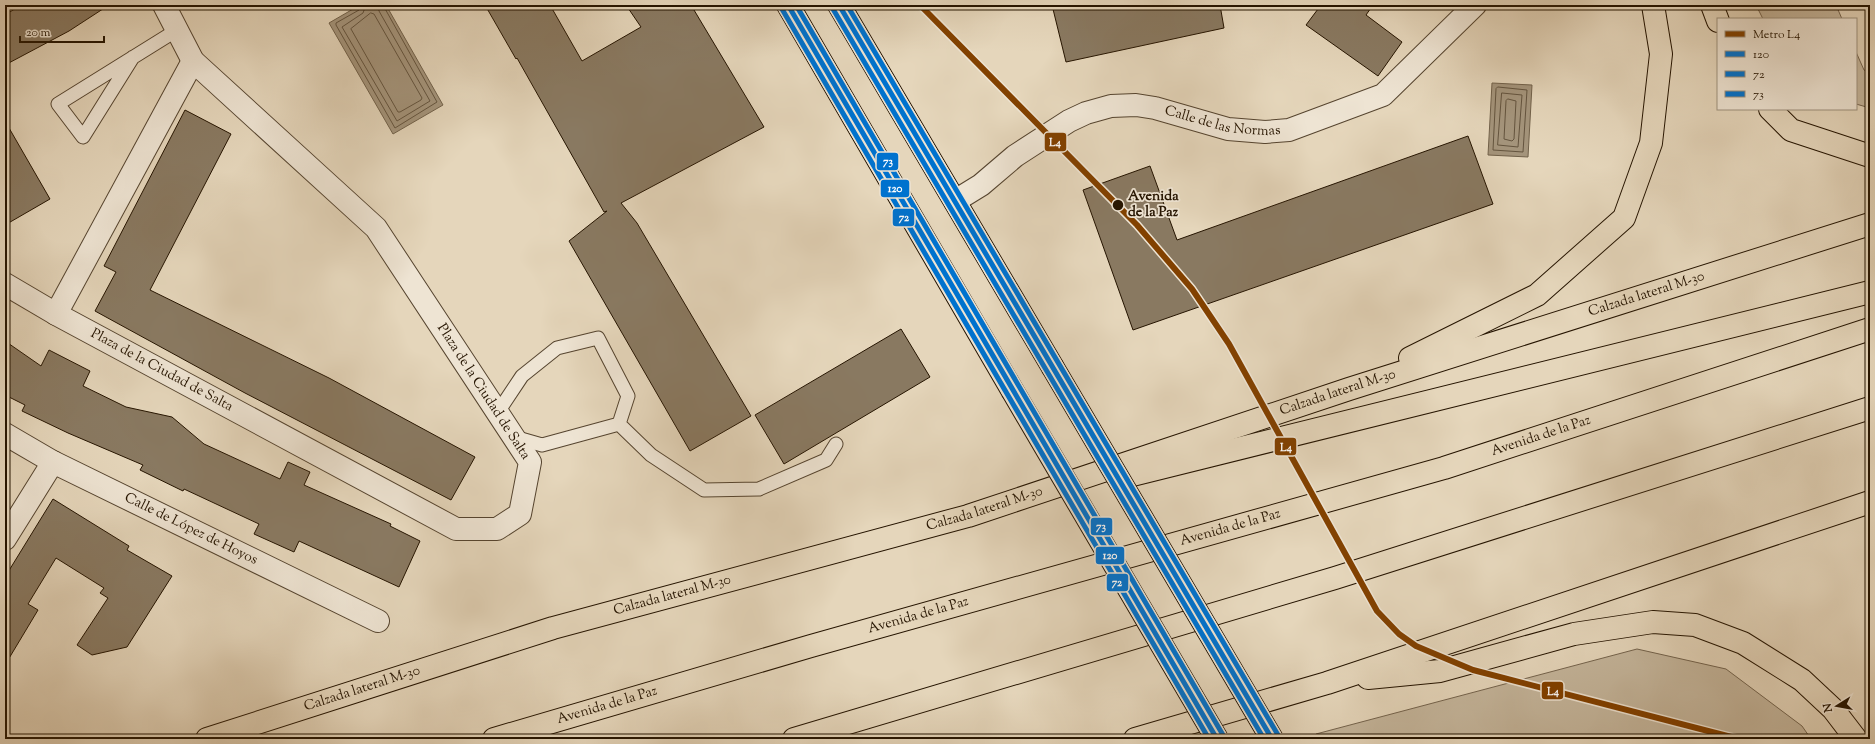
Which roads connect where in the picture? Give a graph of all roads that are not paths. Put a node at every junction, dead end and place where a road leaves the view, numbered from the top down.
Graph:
1 (164, 5) edge
2 (788, 5) edge
3 (839, 5) edge
4 (1475, 5) edge
5 (1653, 5) edge
6 (1712, 5) edge
7 (1717, 19) edge
8 (177, 30) junction
9 (133, 57) junction
10 (193, 61) junction
11 (1771, 110) edge
12 (1870, 156) edge
13 (956, 201) junction
14 (1870, 224) edge
15 (5, 284) edge
16 (1870, 292) edge
17 (56, 314) junction
18 (1870, 329) edge
19 (1349, 388) junction
20 (1870, 408) edge
21 (498, 412) junction
22 (618, 424) junction
23 (5, 434) edge
24 (514, 437) junction
25 (836, 444) dead end
26 (53, 462) junction
27 (1870, 502) edge
28 (968, 516) junction
29 (5, 538) edge
30 (378, 621) dead end
31 (1327, 683) junction
32 (207, 739) edge
33 (494, 739) edge
34 (794, 739) edge
35 (1135, 739) edge
36 (1217, 739) edge
37 (1272, 739) edge
38 (1856, 739) edge

1 - 8 street, Plaza de la Ciudad de Salta
2 - 36 street, bridge
3 - 13 street
4 - 13 street, Calle de las Normas
5 - 19 highway
6 - 7 highway
8 - 9 lane
8 - 10 street, Plaza de la Ciudad de Salta
9 - 9 lane
10 - 17 street
10 - 21 street, Plaza de la Ciudad de Salta
11 - 12 highway
13 - 37 street, bridge
14 - 19 highway, Calzada lateral M-30
15 - 17 street, Plaza de la Ciudad de Salta
16 - 28 highway
17 - 24 street, Plaza de la Ciudad de Salta
18 - 33 highway, Avenida de la Paz
19 - 28 highway, Calzada lateral M-30
20 - 34 highway
21 - 22 lane
21 - 24 street, Plaza de la Ciudad de Salta
22 - 24 lane
22 - 25 lane
23 - 26 street, Calle de López de Hoyos
26 - 29 street
26 - 30 street, Calle de López de Hoyos
27 - 31 highway
28 - 32 highway, Calzada lateral M-30
31 - 35 highway
31 - 38 highway

